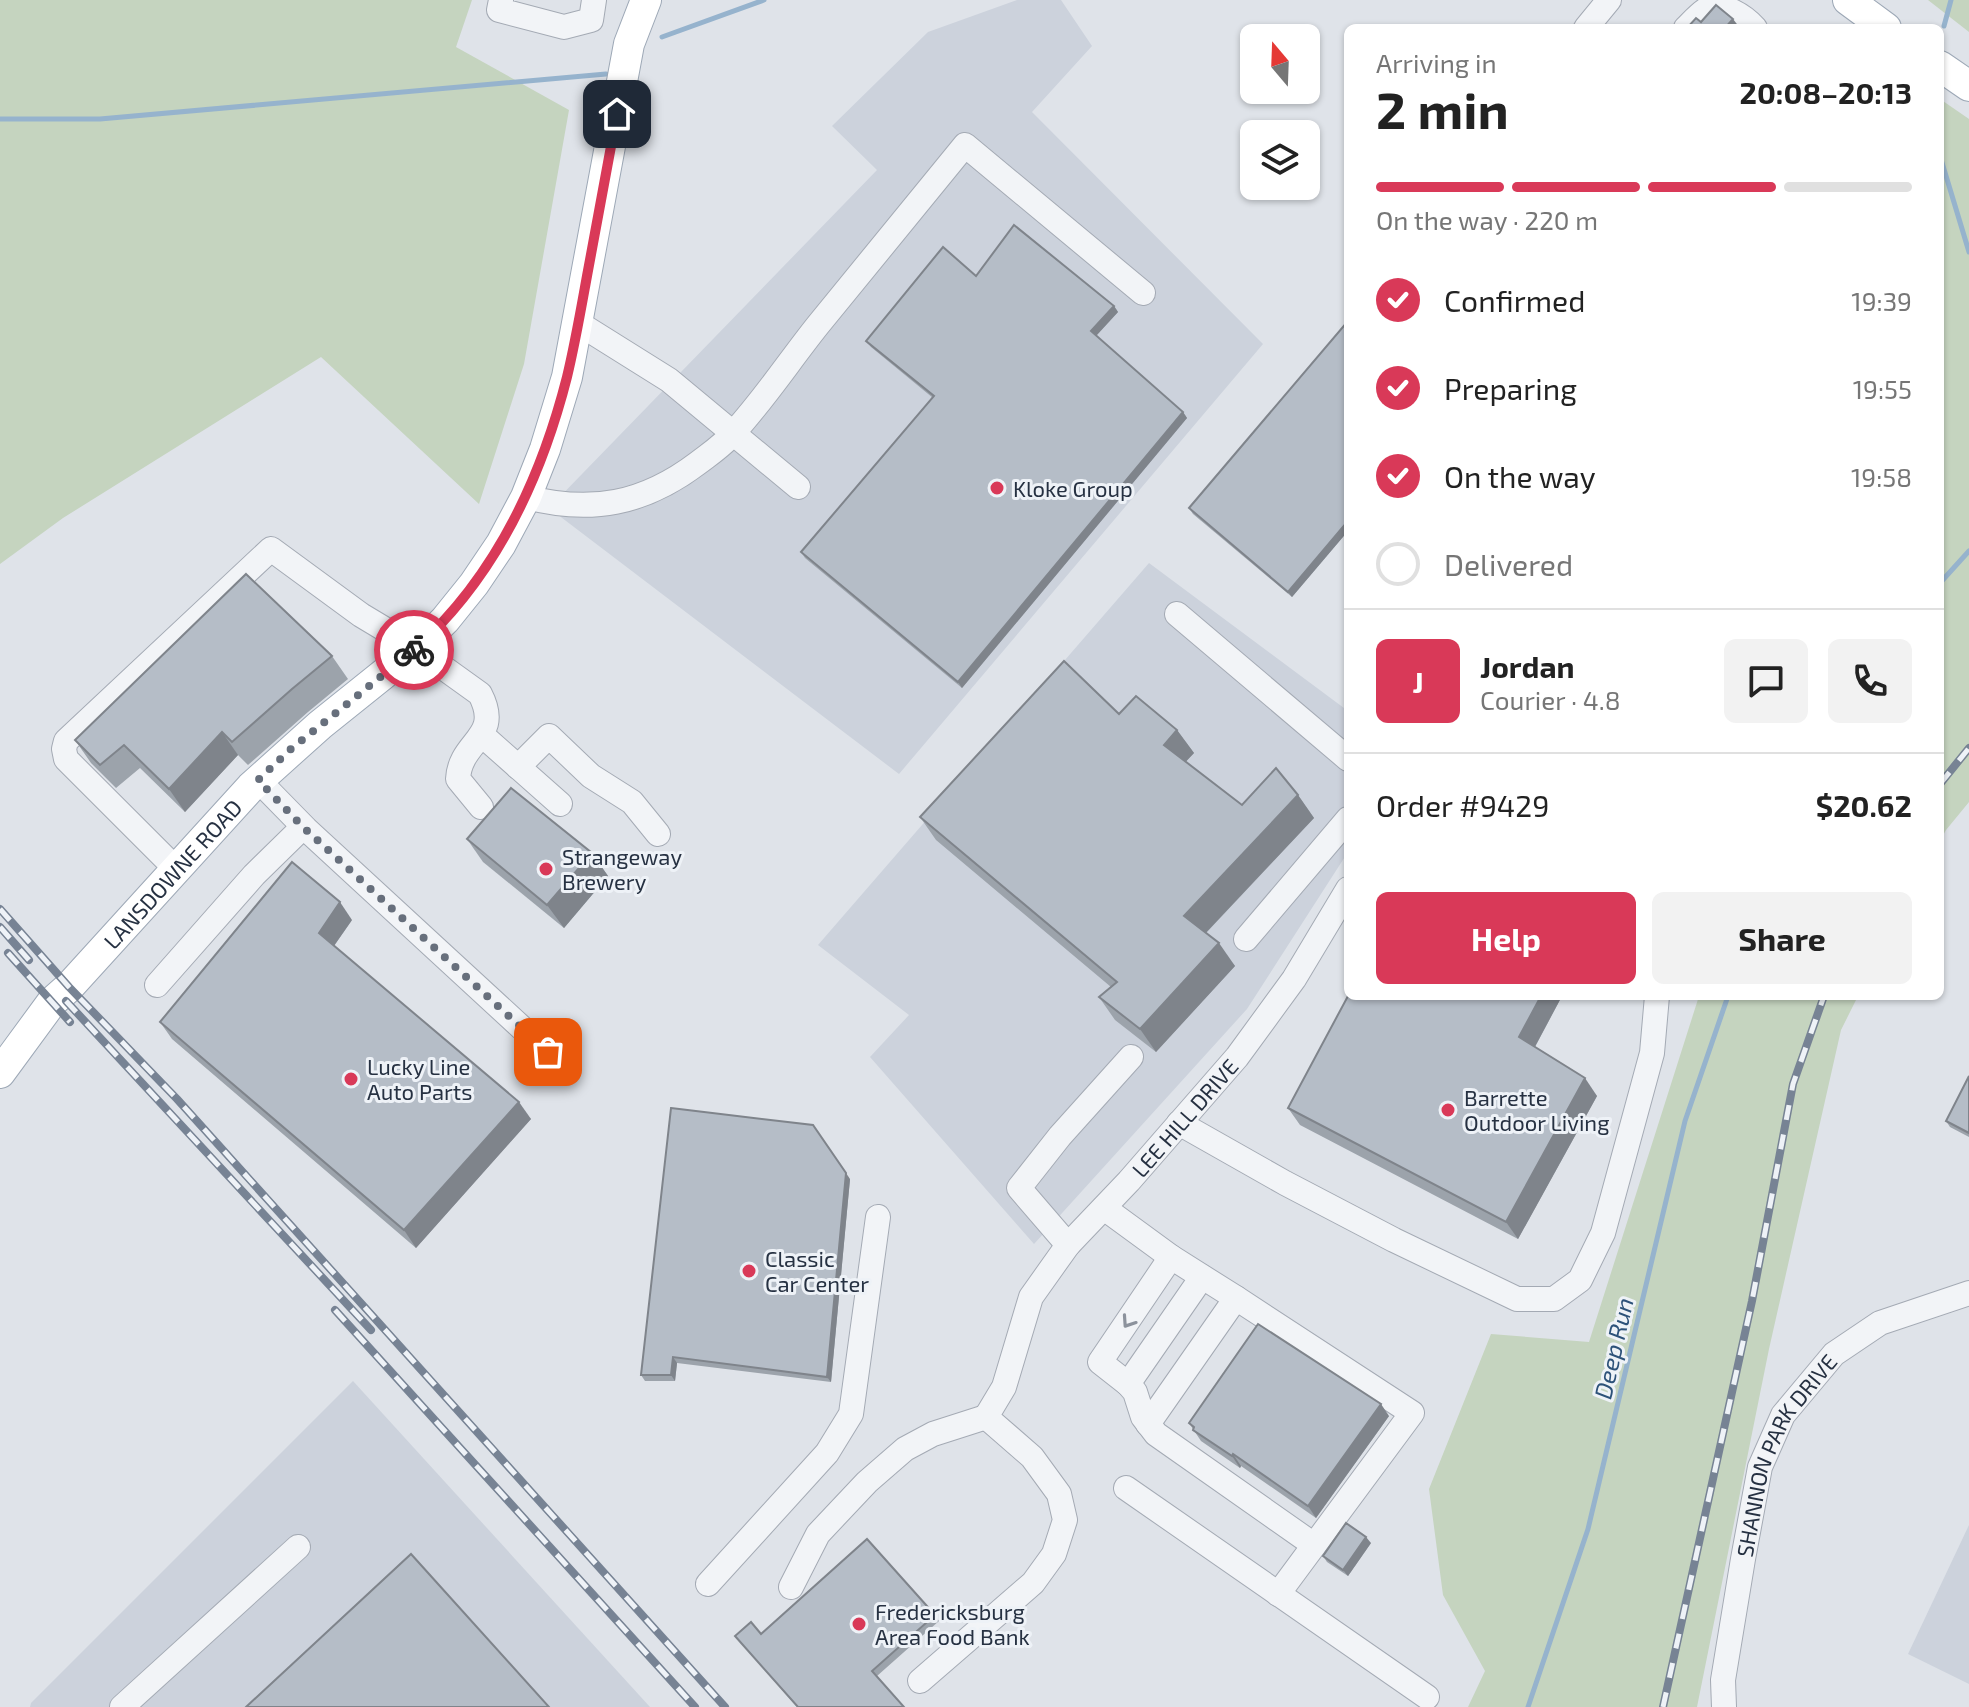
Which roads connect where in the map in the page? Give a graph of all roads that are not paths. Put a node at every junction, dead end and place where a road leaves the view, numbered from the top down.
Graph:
1 (501, 0) edge
2 (594, 0) edge
3 (646, 0) edge
4 (1609, 0) edge
5 (1848, 0) edge
6 (1589, 24) edge
7 (1690, 24) edge
8 (1750, 24) edge
9 (1881, 24) edge
10 (1944, 69) edge
11 (1969, 86) edge
12 (1143, 293) dead end
13 (578, 323) junction
14 (734, 433) junction
15 (798, 487) dead end
16 (526, 497) junction
17 (1177, 614) dead end
18 (416, 648) junction
19 (482, 735) junction
20 (1344, 756) edge
21 (518, 767) junction
22 (258, 780) junction
23 (560, 804) dead end
24 (481, 807) dead end
25 (1344, 824) edge
26 (303, 827) junction
27 (658, 834) dead end
28 (176, 869) junction
29 (1344, 896) edge
30 (1246, 939) dead end
31 (157, 985) dead end
32 (1657, 1000) edge
33 (548, 1052) dead end
34 (1131, 1057) dead end
35 (0, 1073) edge
36 (1179, 1123) junction
37 (1104, 1208) junction
38 (878, 1217) dead end
39 (1068, 1245) junction
40 (1171, 1257) junction
41 (1202, 1277) junction
42 (1969, 1293) edge
43 (1236, 1298) junction
44 (1128, 1384) junction
45 (986, 1417) junction
46 (1148, 1424) junction
47 (1126, 1488) dead end
48 (1314, 1545) junction
49 (298, 1547) dead end
50 (708, 1584) dead end
51 (791, 1587) dead end
52 (1278, 1594) junction
53 (920, 1681) dead end
54 (1427, 1697) dead end
55 (122, 1707) edge
56 (1724, 1707) edge

1 - 2 street
3 - 13 main road, LANSDOWNE ROAD
4 - 6 street
5 - 9 main road
7 - 8 street
10 - 11 main road
12 - 14 street
13 - 14 street
13 - 16 main road, LANSDOWNE ROAD
14 - 15 street
14 - 16 street
16 - 18 main road, LANSDOWNE ROAD
17 - 20 street
18 - 19 street
18 - 22 main road, LANSDOWNE ROAD
18 - 28 street
19 - 21 street
19 - 24 street
21 - 23 street
21 - 27 street
22 - 26 street
22 - 28 main road, LANSDOWNE ROAD
25 - 30 street
26 - 31 street
26 - 33 street
28 - 35 main road, LANSDOWNE ROAD
29 - 36 street, LEE HILL DRIVE
32 - 36 street
34 - 39 street
36 - 37 street, LEE HILL DRIVE
37 - 39 street, LEE HILL DRIVE
37 - 40 street
38 - 50 street
39 - 45 street, LEE HILL DRIVE
40 - 41 street
40 -> 44 street
41 - 43 street
41 - 44 street
42 - 56 street, SHANNON PARK DRIVE
43 - 46 street
43 - 48 street
44 - 46 street
45 - 51 street
45 - 53 street
46 - 48 street
47 - 52 street
48 - 52 street
49 - 55 street
52 - 54 street

